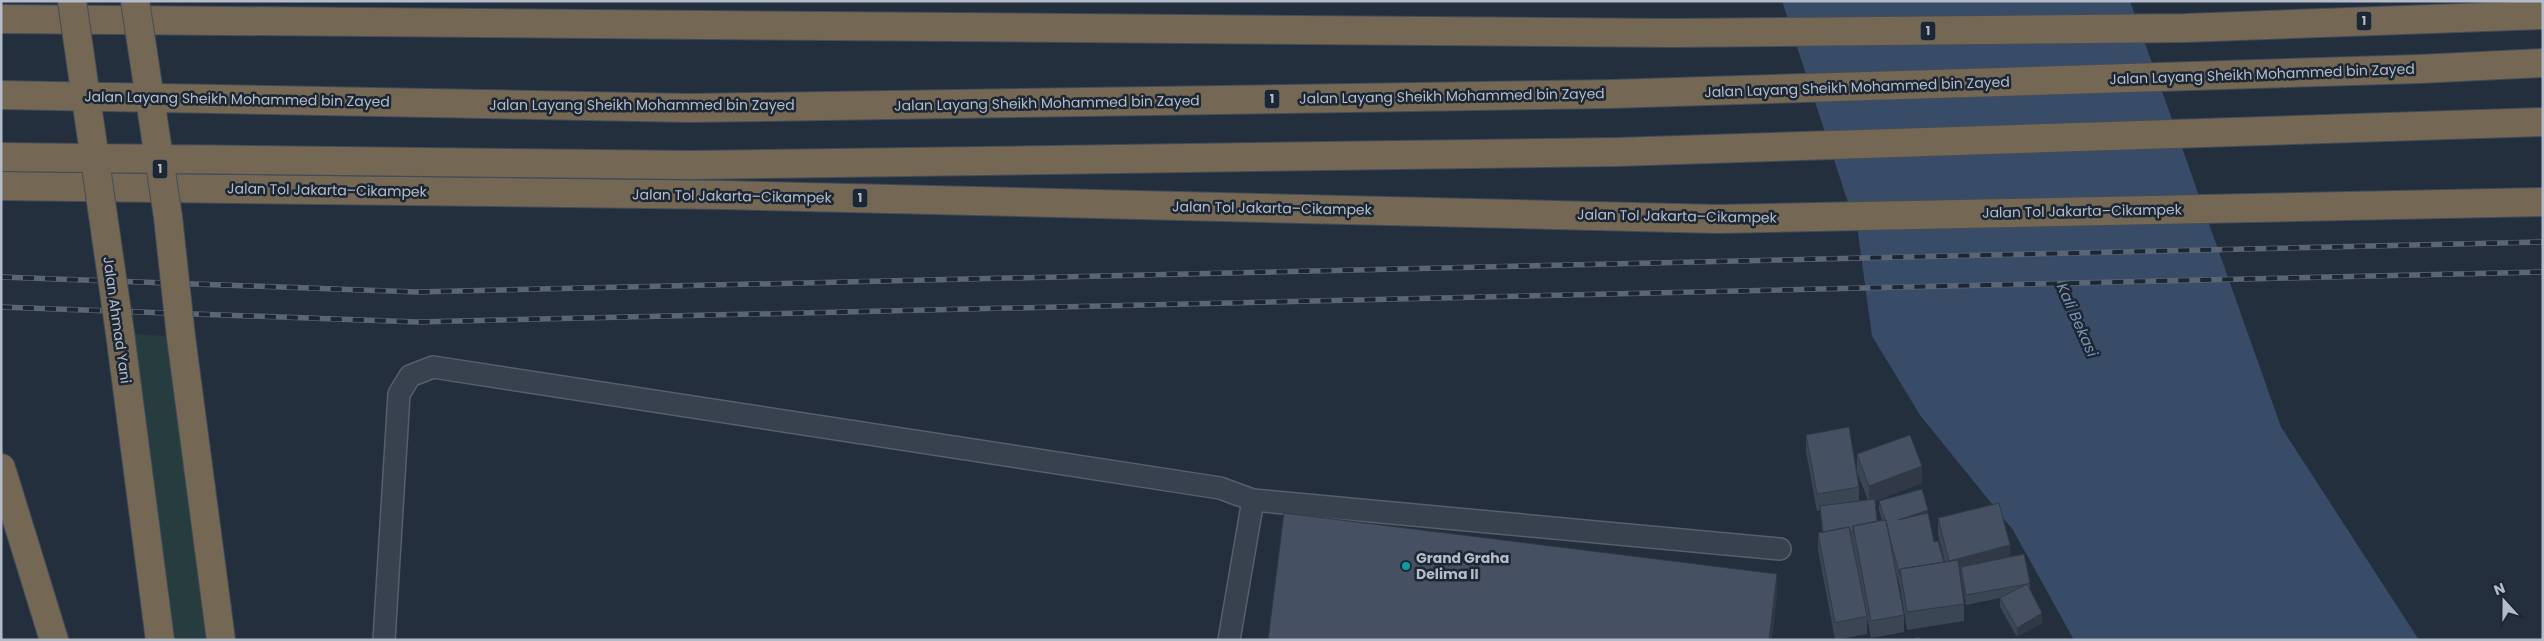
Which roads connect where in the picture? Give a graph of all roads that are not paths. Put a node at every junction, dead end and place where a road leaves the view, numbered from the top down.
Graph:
1 (72, 1) edge
2 (135, 1) edge
3 (2543, 15) edge
4 (1, 19) edge
5 (2543, 63) edge
6 (1, 95) edge
7 (2543, 122) edge
8 (1, 157) edge
9 (1, 186) edge
10 (2543, 202) edge
11 (1, 468) edge
12 (1253, 500) junction
13 (1780, 549) dead end
14 (54, 640) edge
15 (160, 640) edge
16 (221, 640) edge
17 (384, 640) edge
18 (1230, 640) edge

1 - 15 highway, Jalan Ahmad Yani, bridge
2 - 16 highway, 1, bridge
3 - 4 highway, 1
5 - 6 highway, Jalan Layang Sheikh Mohammed bin Zayed / 1, bridge
7 - 8 highway, 1, bridge
9 - 10 highway, Jalan Tol Jakarta–Cikampek / 1
11 - 14 highway
12 - 13 lane
12 - 17 lane
12 - 18 lane

